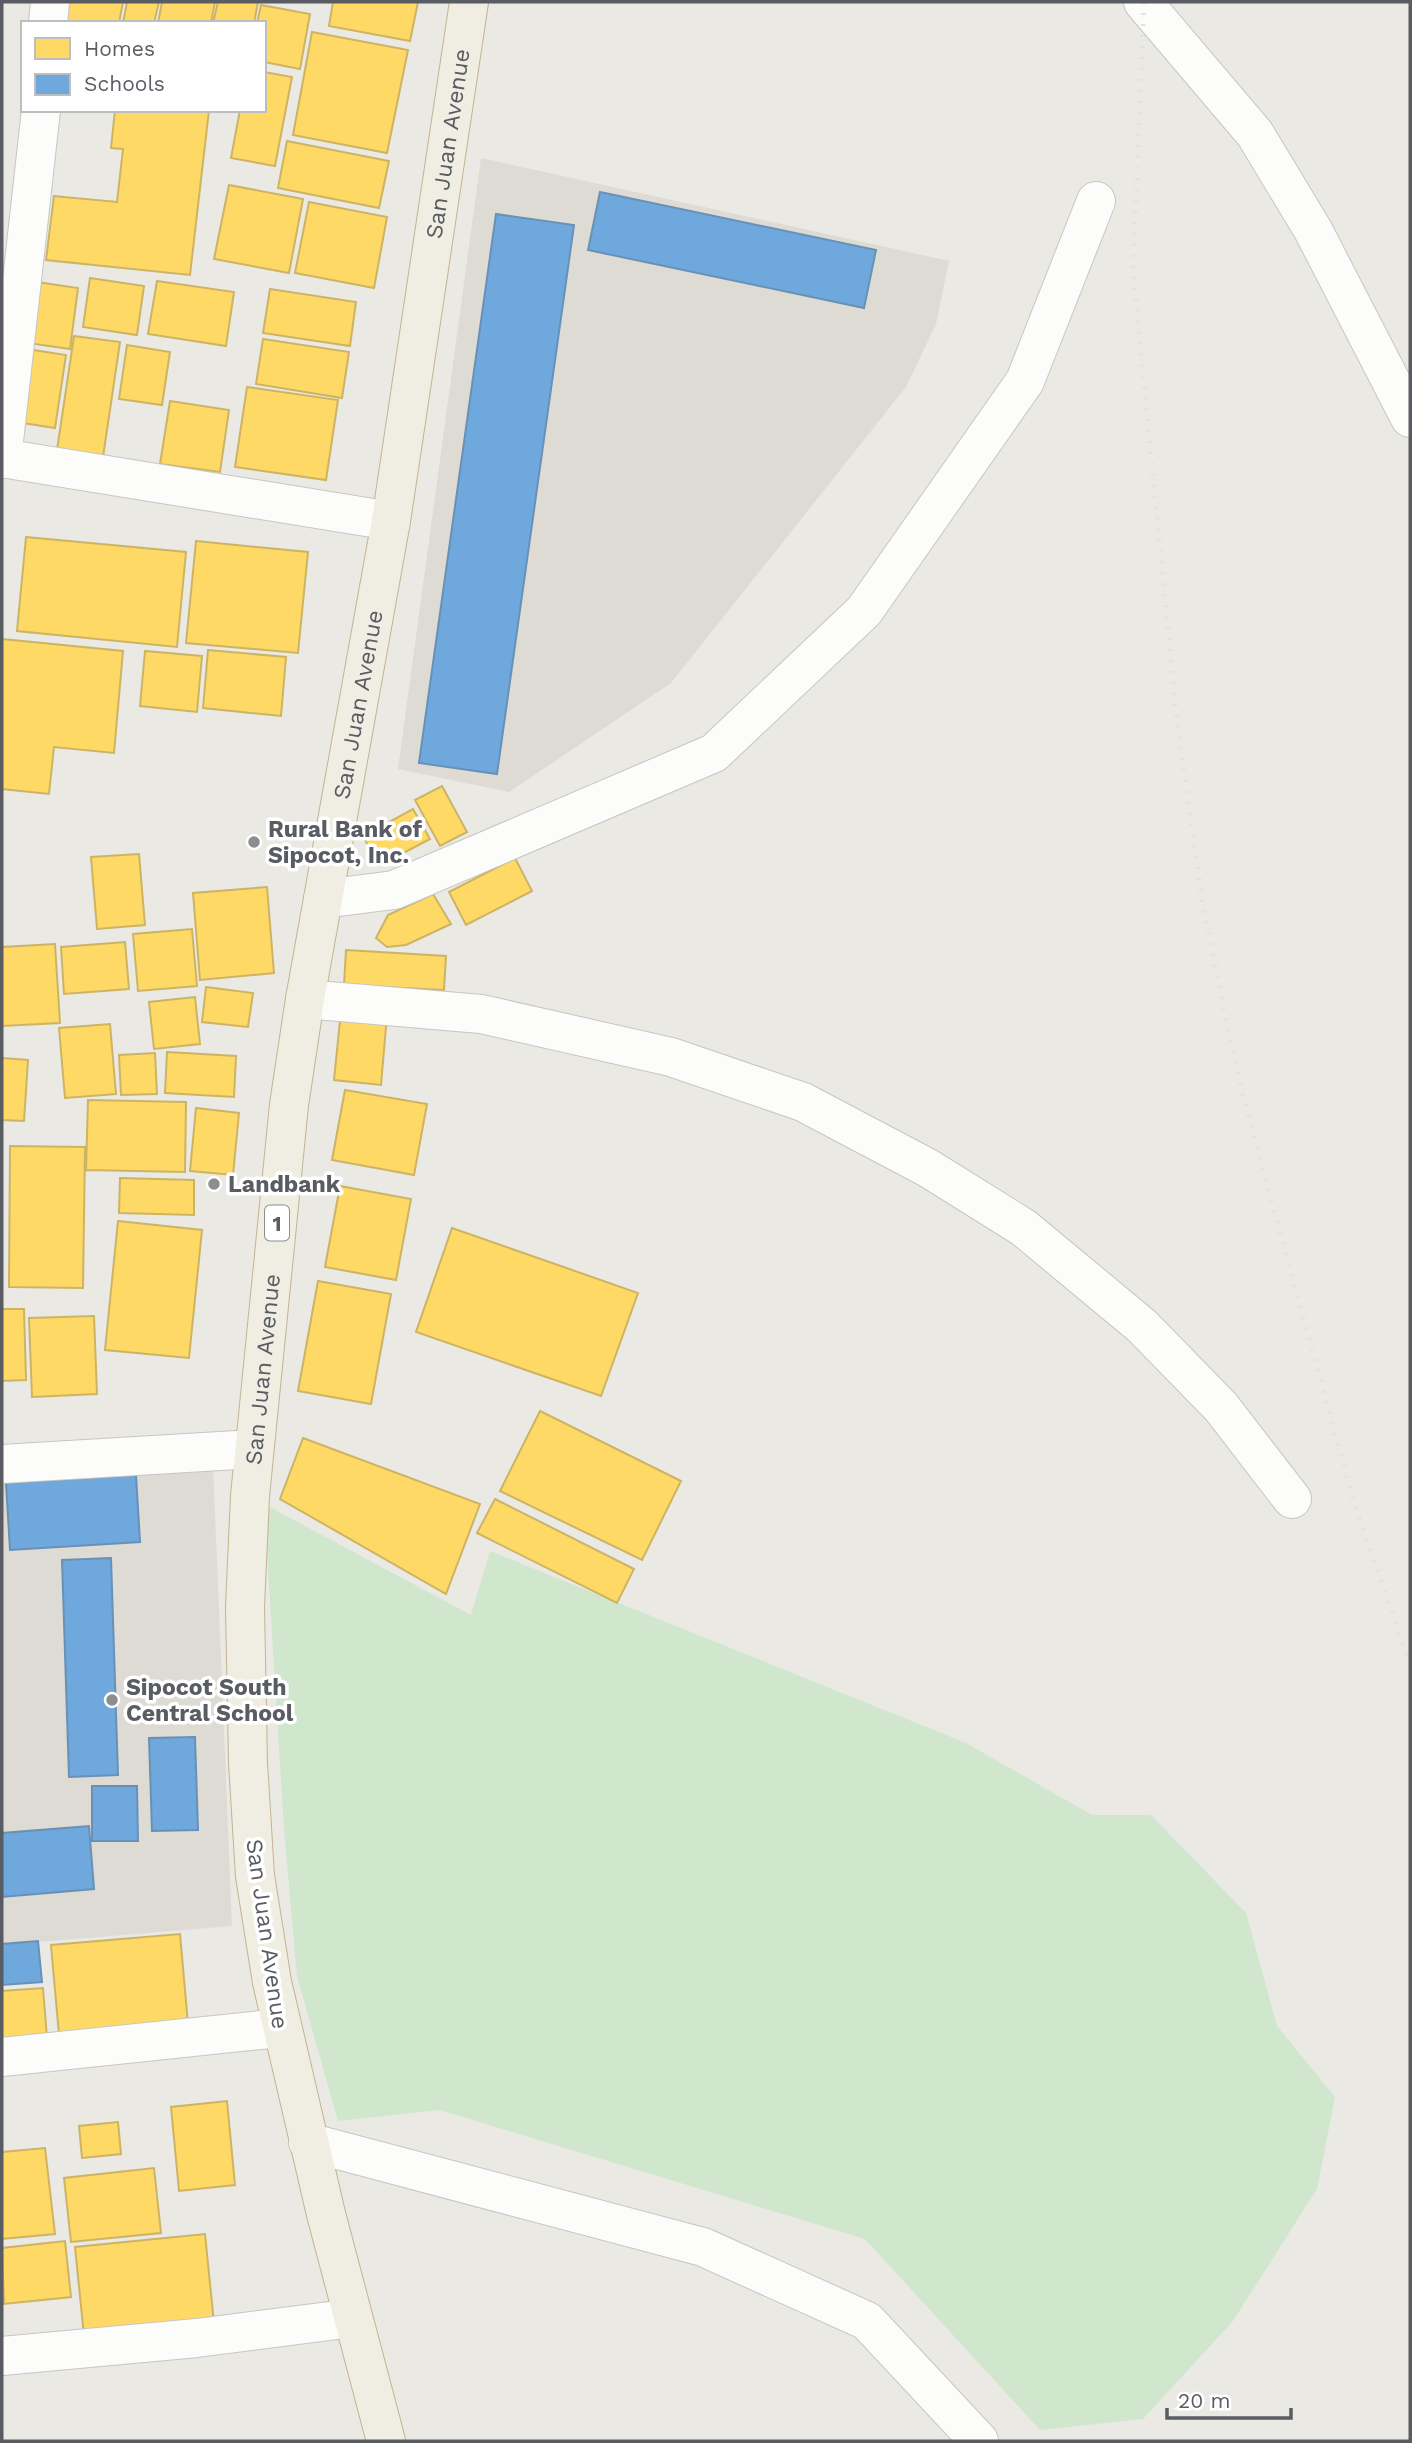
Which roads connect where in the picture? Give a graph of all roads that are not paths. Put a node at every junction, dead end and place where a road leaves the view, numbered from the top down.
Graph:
1 (50, 2) edge
2 (468, 2) edge
3 (1143, 2) edge
4 (48, 21) edge
5 (41, 112) edge
6 (1096, 201) dead end
7 (1410, 418) edge
8 (2, 458) edge
9 (391, 521) junction
10 (323, 899) junction
11 (305, 999) junction
12 (254, 1449) junction
13 (2, 1464) edge
14 (1292, 1499) dead end
15 (280, 2028) junction
16 (2, 2057) edge
17 (308, 2141) junction
18 (353, 2318) junction
19 (2, 2356) edge
20 (386, 2441) edge
21 (979, 2441) edge

1 - 4 street
2 - 9 highway, San Juan Avenue / 1
3 - 7 street
5 - 8 street
6 - 10 street
8 - 9 street
9 - 10 highway, San Juan Avenue / 1
10 - 11 highway, San Juan Avenue / 1
11 - 12 highway, San Juan Avenue / 1
11 - 14 street
12 - 13 street
12 - 15 highway, San Juan Avenue / 1
15 - 16 street
15 - 17 highway, San Juan Avenue / 1
17 - 18 highway, San Juan Avenue / 1
17 - 21 street
18 - 19 street
18 - 20 highway, San Juan Avenue / 1

